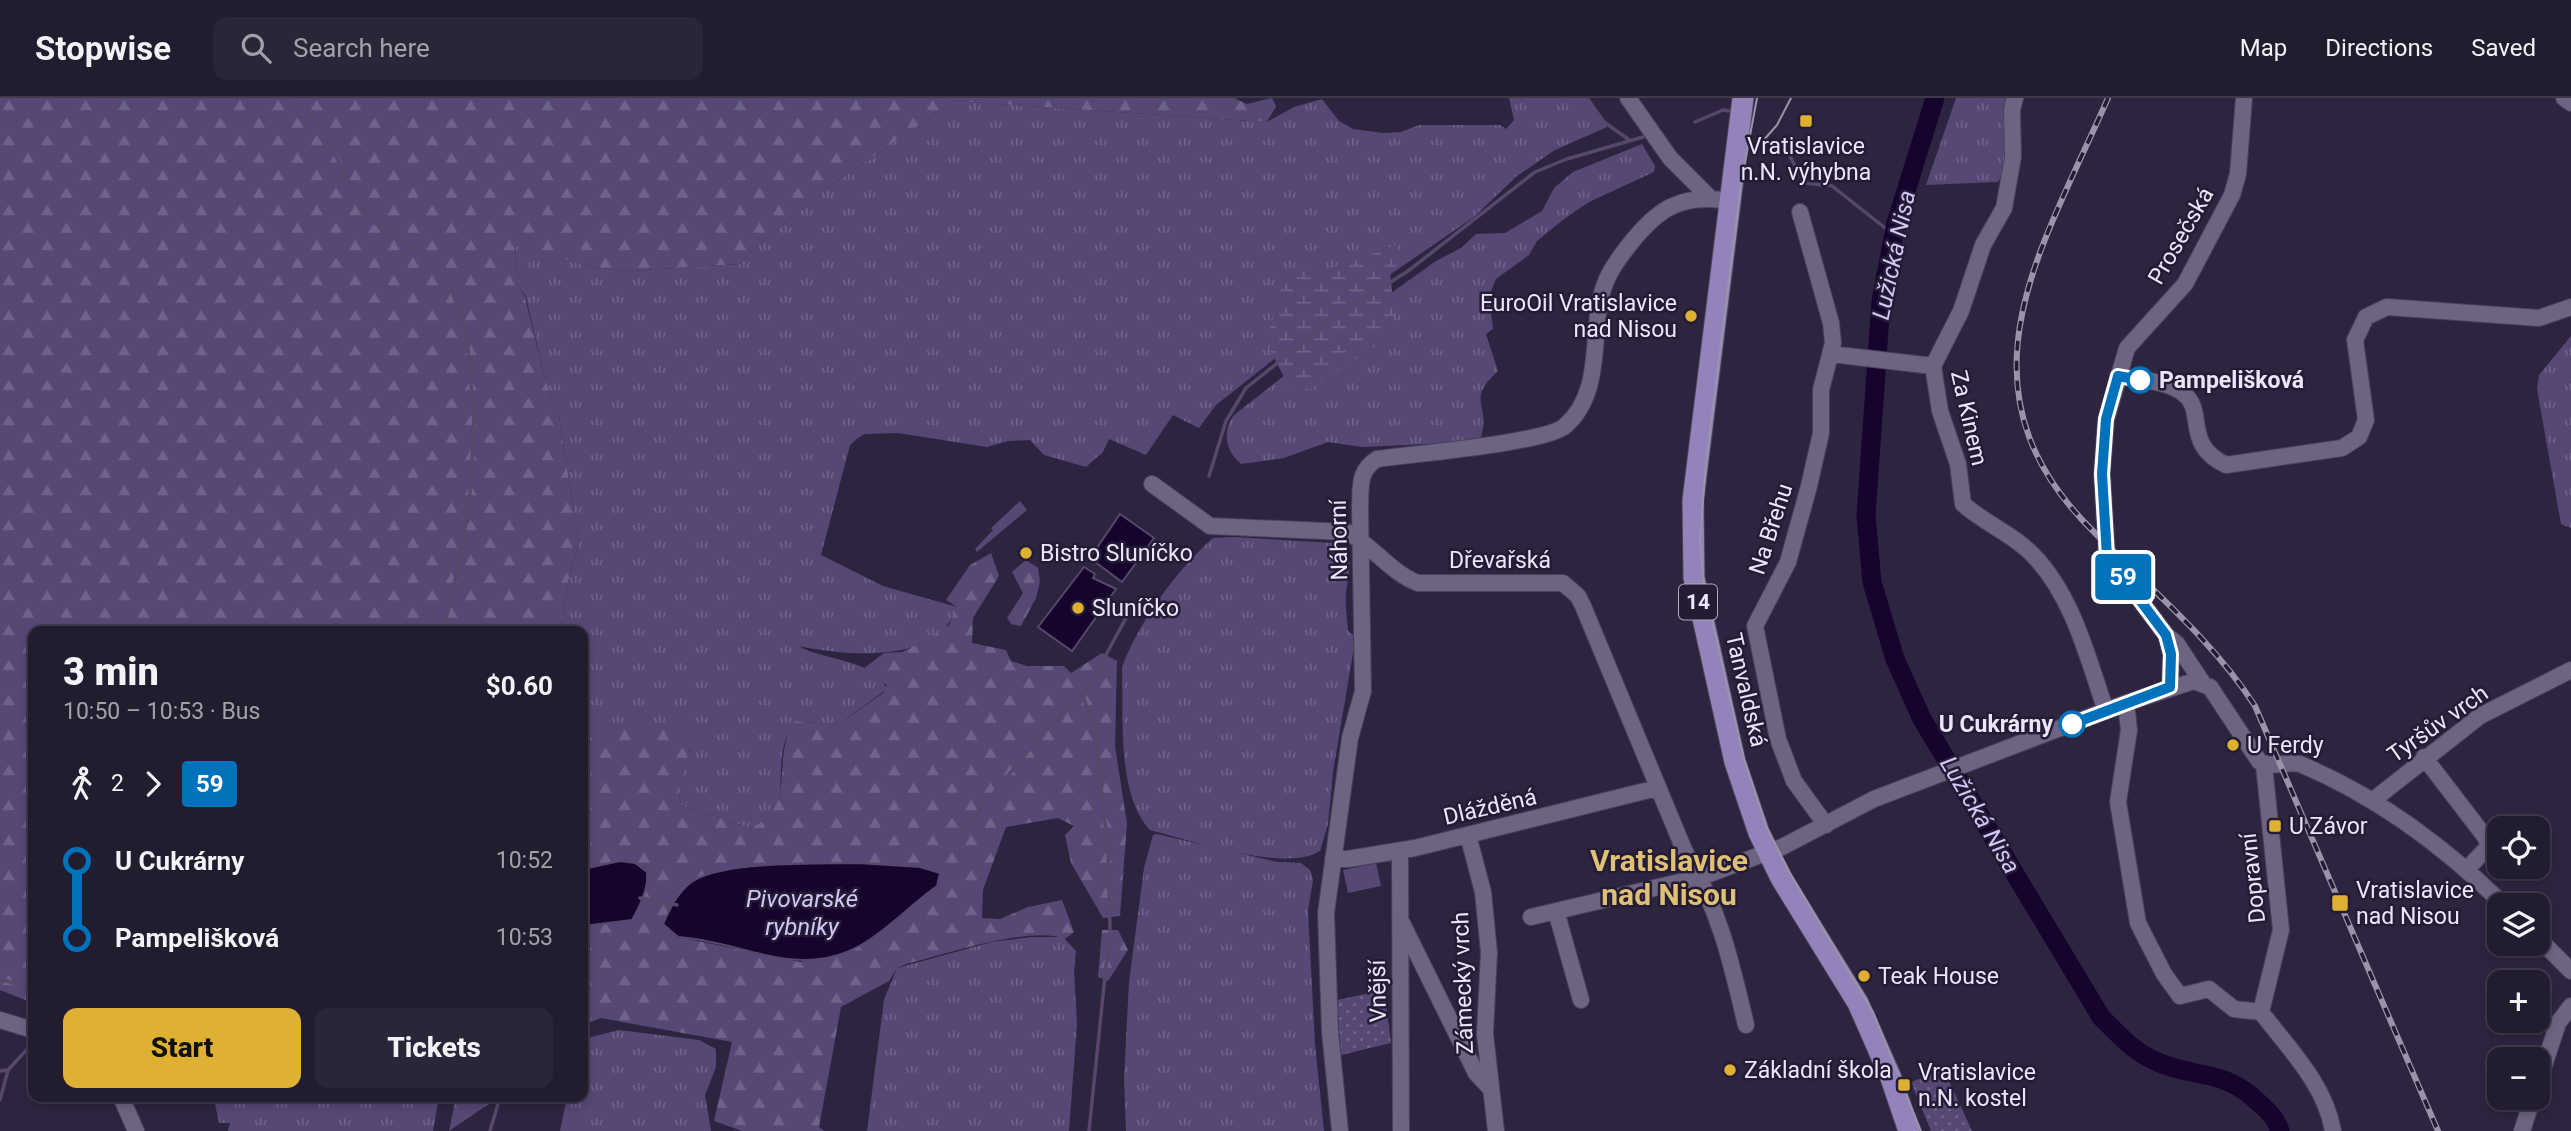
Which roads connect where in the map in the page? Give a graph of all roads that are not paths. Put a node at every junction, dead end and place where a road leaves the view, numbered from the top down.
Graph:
1 (1628, 98) edge
2 (1743, 98) edge
3 (2015, 98) edge
4 (2244, 98) edge
5 (2564, 98) edge
6 (2571, 103) edge
7 (1719, 199) junction
8 (1800, 212) dead end
9 (2571, 307) edge
10 (1831, 355) junction
11 (1933, 366) junction
12 (2118, 376) junction
13 (1152, 484) dead end
14 (1362, 540) junction
15 (2166, 635) junction
16 (2571, 670) edge
17 (2203, 682) junction
18 (2170, 687) junction
19 (2126, 703) junction
20 (2106, 711) junction
21 (2424, 757) junction
22 (2264, 765) junction
23 (1657, 788) junction
24 (2372, 801) junction
25 (1826, 825) junction
26 (1468, 835) junction
27 (1400, 850) junction
28 (1768, 853) junction
29 (1333, 858) junction
30 (2466, 870) junction
31 (1701, 877) junction
32 (2491, 893) edge
33 (1556, 911) junction
34 (1531, 916) dead end
35 (1399, 917) junction
36 (2550, 950) edge
37 (2571, 971) edge
38 (1581, 1000) dead end
39 (2571, 1006) edge
40 (2261, 1012) junction
41 (0, 1020) edge
42 (1746, 1025) dead end
43 (28, 1028) edge
44 (0, 1032) edge
45 (2550, 1047) edge
46 (1491, 1089) junction
47 (123, 1102) edge
48 (2530, 1110) edge
49 (2526, 1129) edge
50 (136, 1131) edge
51 (1340, 1131) edge
52 (1401, 1131) edge
53 (1496, 1131) edge
54 (1909, 1131) edge
55 (2333, 1131) edge

1 - 7 street
2 - 7 main road, Tanvaldská / 14
3 - 11 street, Za Kinem
4 - 12 street, Prosečská
5 - 6 street
7 - 14 street, Náhorní
7 - 28 main road, Tanvaldská / 14
8 - 10 street, Na Břehu
9 - 12 street
10 - 11 street
10 - 25 street, Na Břehu
11 - 20 street, Za Kinem
12 - 15 street, Prosečská
13 - 14 street, Dřevařská
14 - 23 street, Dřevařská
14 - 29 street, Náhorní
15 - 17 street, Prosečská
15 - 18 street
16 - 21 street, Tyršův vrch
17 - 18 street
17 - 22 street, Prosečská
18 - 19 street
19 - 20 street
19 - 40 street
20 - 25 street
21 - 24 street, Tyršův vrch
21 - 30 street
22 - 24 street
22 - 40 street, Dopravní
23 - 26 street, Dlážděná
23 - 31 street, Dřevařská
24 - 30 street
25 - 28 street
26 - 27 street, Dlážděná
26 - 46 street, Zámecký vrch
27 - 29 street, Dlážděná
27 - 35 street, Vnější
28 - 31 street
28 - 54 main road, Tanvaldská / 14
29 - 51 street, Náhorní
30 - 32 street
31 - 33 street
31 - 42 street, Dřevařská
33 - 34 street
33 - 38 street
35 - 46 street, Zámecký vrch
35 - 52 street, Vnější
36 - 37 street
39 - 45 street
40 - 55 street
41 - 43 street
43 - 44 street
46 - 53 street, Zámecký vrch
47 - 50 street
48 - 49 street

